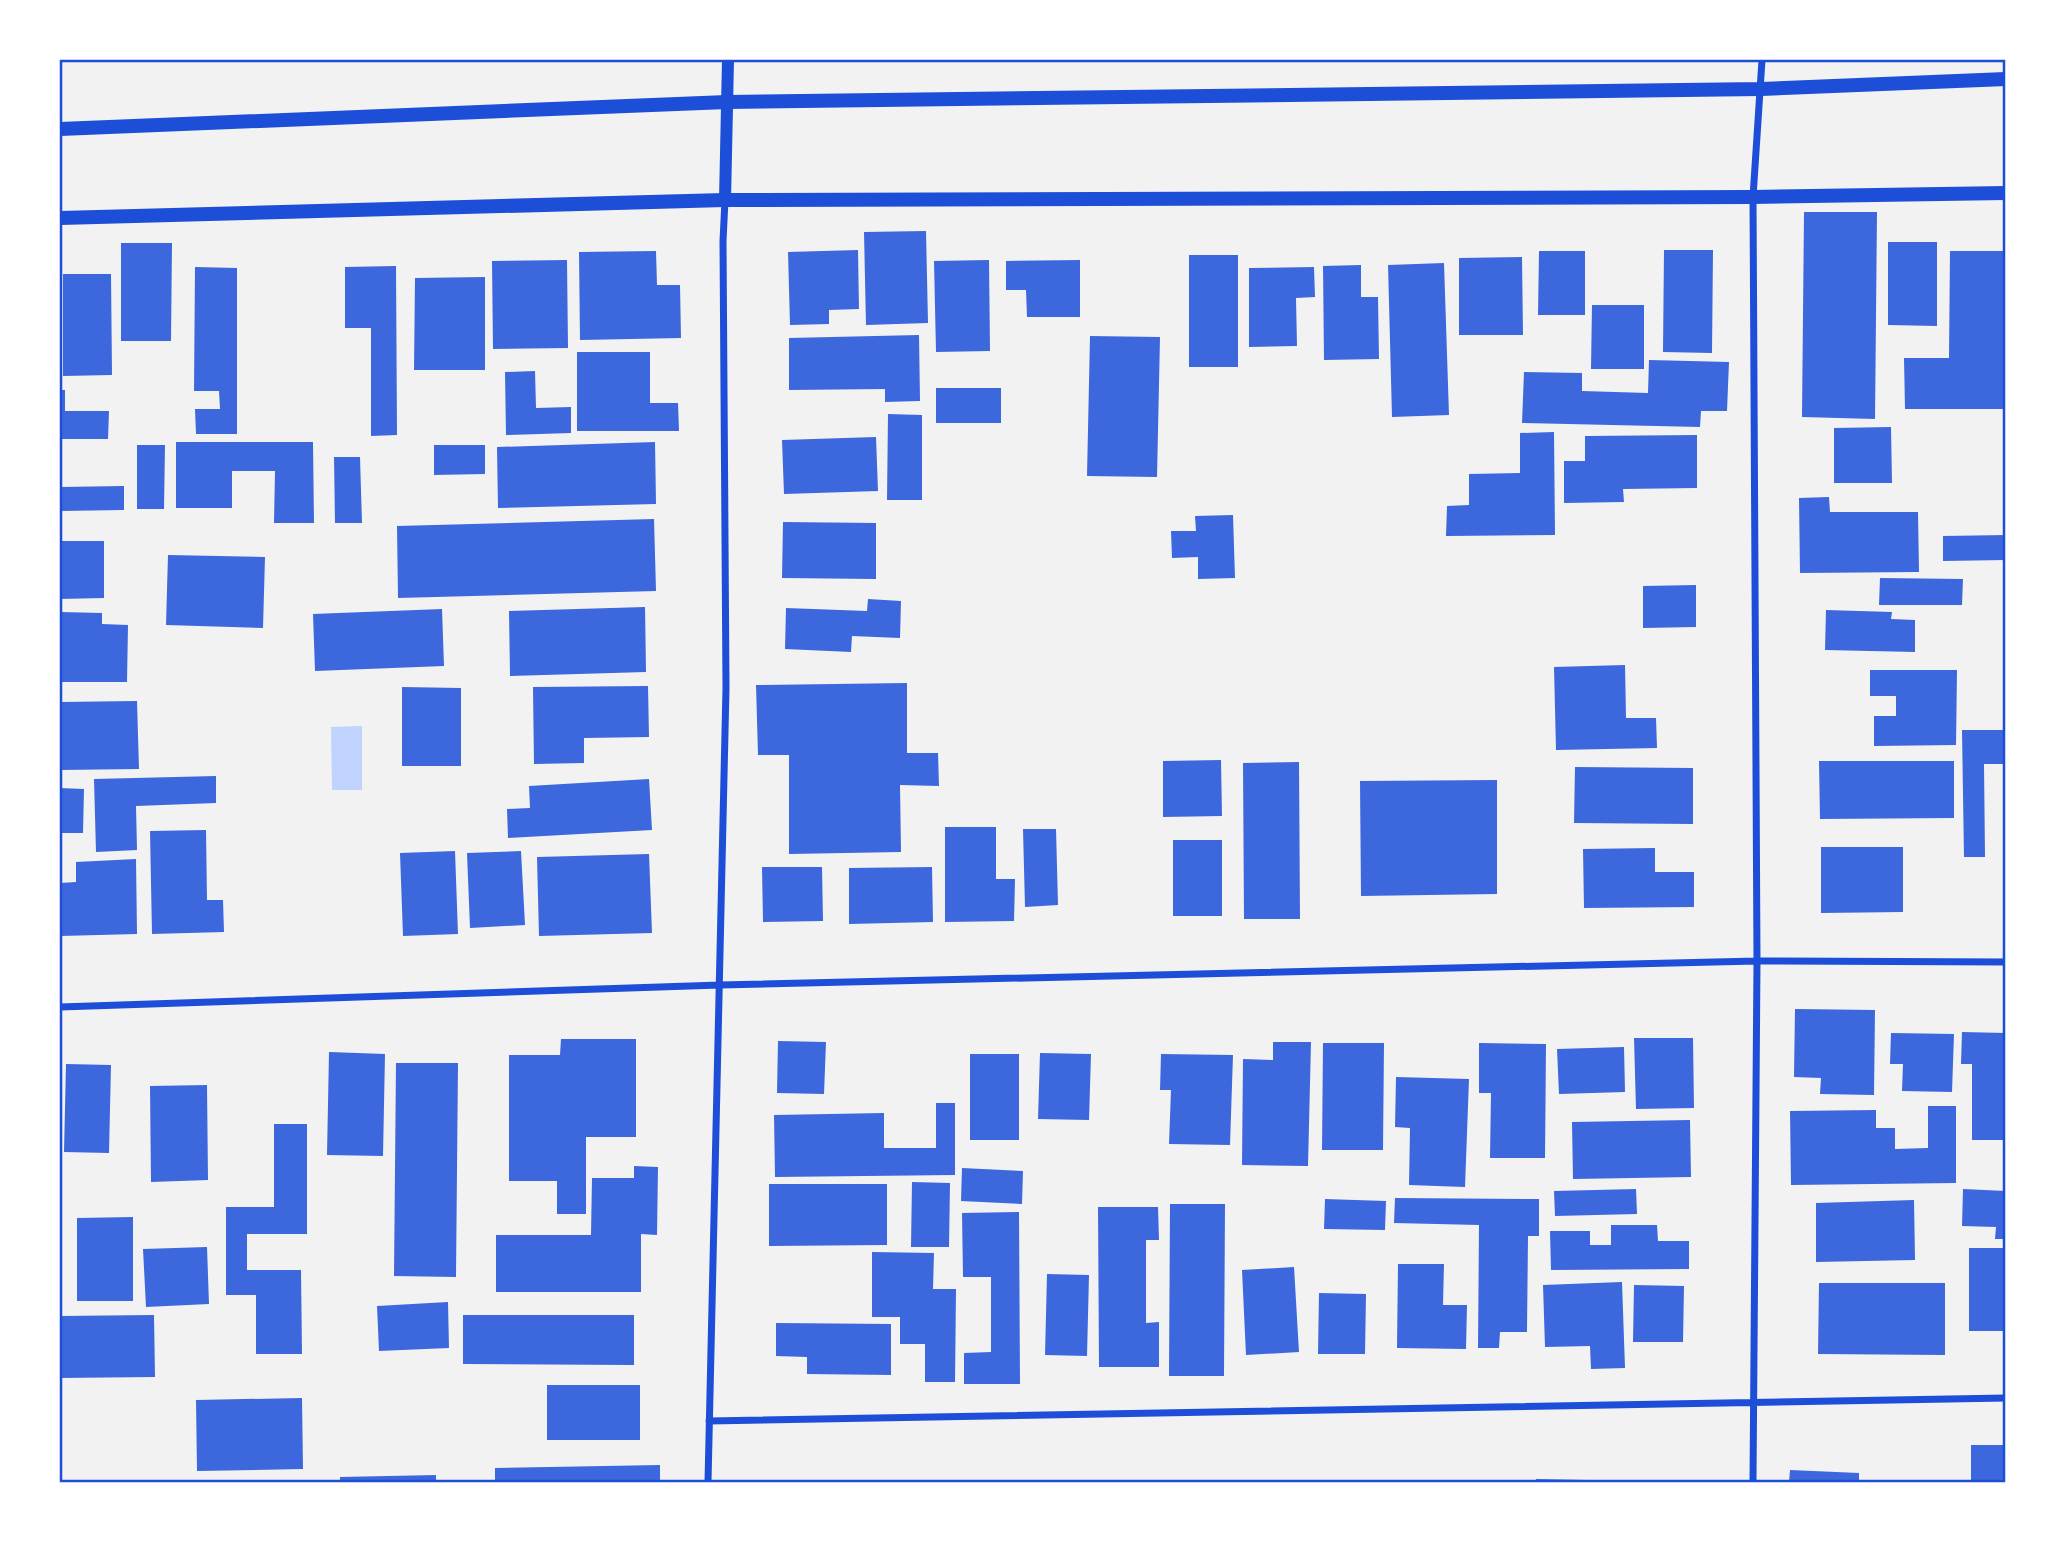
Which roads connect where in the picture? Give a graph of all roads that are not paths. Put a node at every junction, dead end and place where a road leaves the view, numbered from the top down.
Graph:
1 (728, 60) edge
2 (1762, 60) edge
3 (2006, 79) edge
4 (1761, 89) junction
5 (727, 102) junction
6 (60, 130) edge
7 (2006, 193) edge
8 (1753, 197) junction
9 (725, 200) junction
10 (60, 218) edge
11 (1757, 961) junction
12 (2006, 962) edge
13 (720, 985) junction
14 (60, 1007) edge
15 (2006, 1398) edge
16 (1755, 1404) junction
17 (709, 1421) junction
18 (708, 1482) edge
19 (1753, 1482) edge

1 - 5 street
2 - 4 street
3 - 4 main road
4 - 5 main road
4 - 8 street
5 - 6 main road
5 - 9 street
7 - 8 main road
8 - 9 main road
8 - 11 street
9 - 10 main road
9 - 13 street
11 - 12 street
11 - 13 street
11 - 16 street
13 - 14 street
13 - 17 street
15 - 16 street
16 - 17 street
16 - 19 street
17 - 18 street

